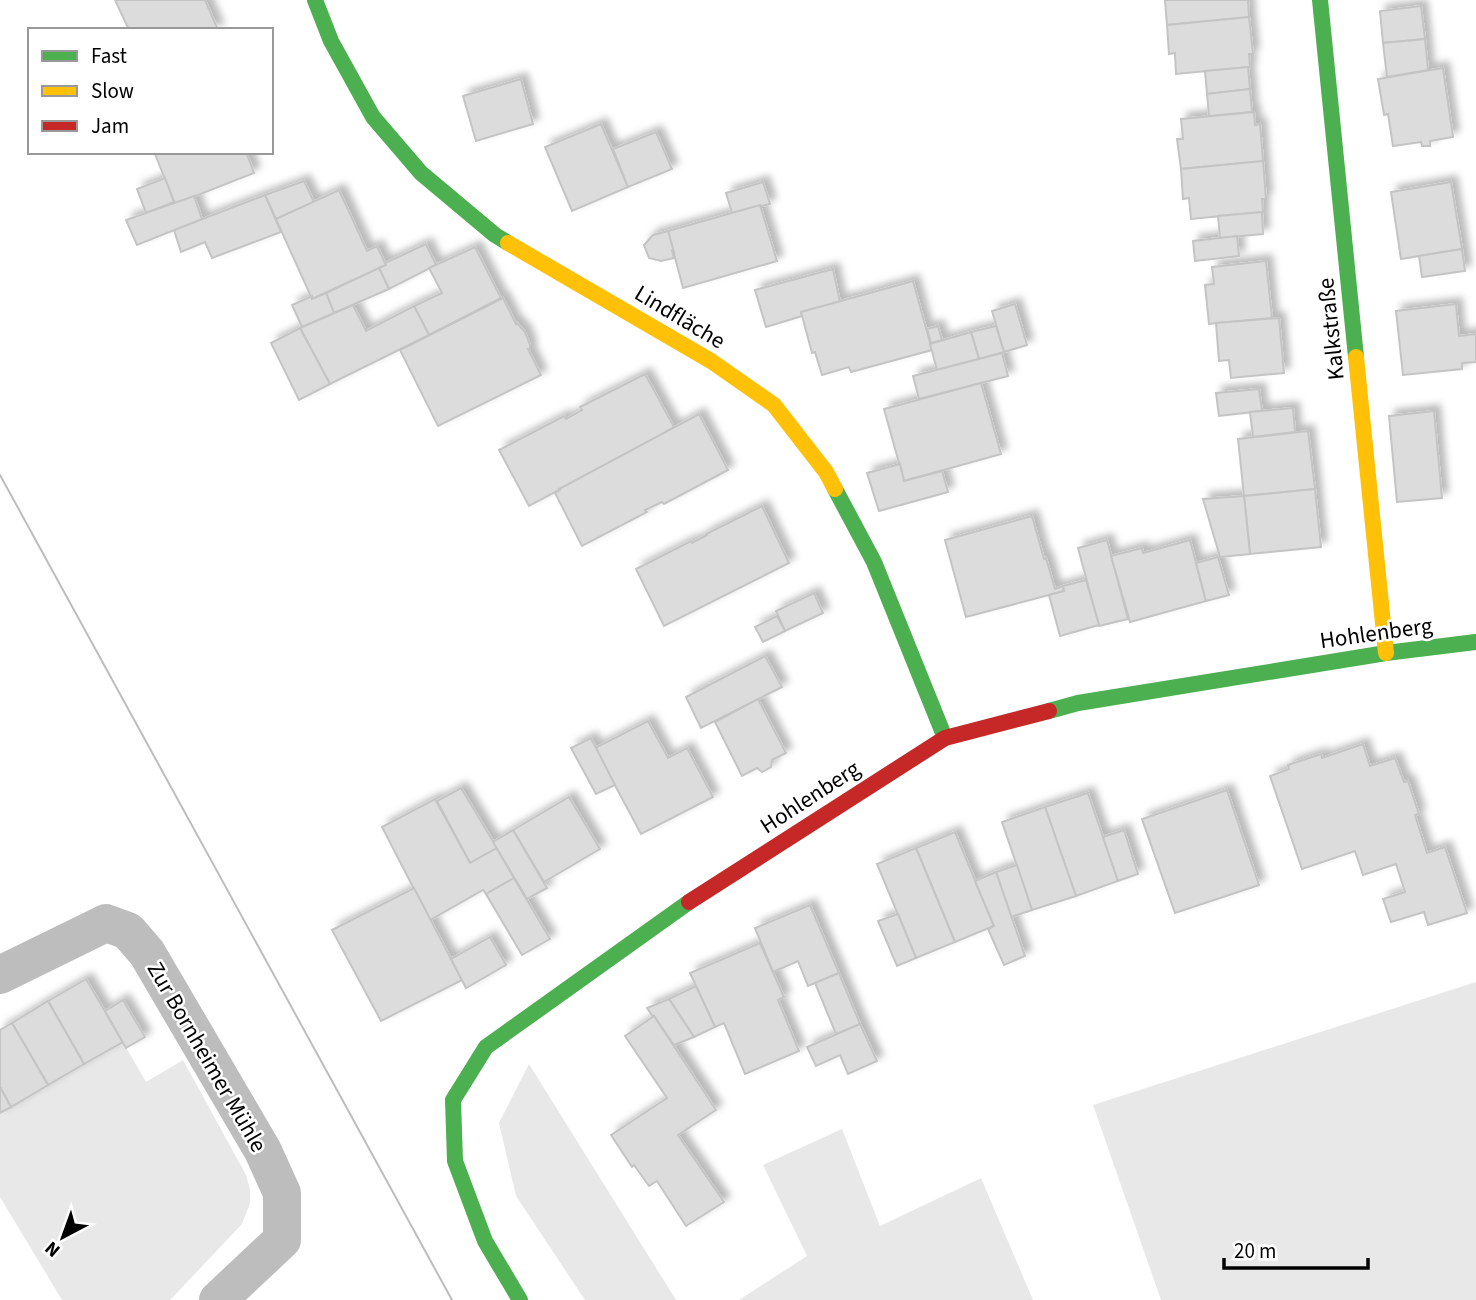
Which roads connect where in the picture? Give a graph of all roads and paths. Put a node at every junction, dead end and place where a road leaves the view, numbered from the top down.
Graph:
1 (315, 0) edge
2 (1320, 0) edge
3 (1476, 642) edge
4 (1387, 653) junction
5 (945, 738) junction
6 (0, 975) edge
7 (218, 1300) edge
8 (520, 1300) edge

1 - 5 street, Lindfläche
2 - 4 street, Kalkstraße
3 - 4 street, Hohlenberg
4 - 5 street, Hohlenberg
5 - 8 street, Hohlenberg
6 - 7 street, Zur Bornheimer Mühle

